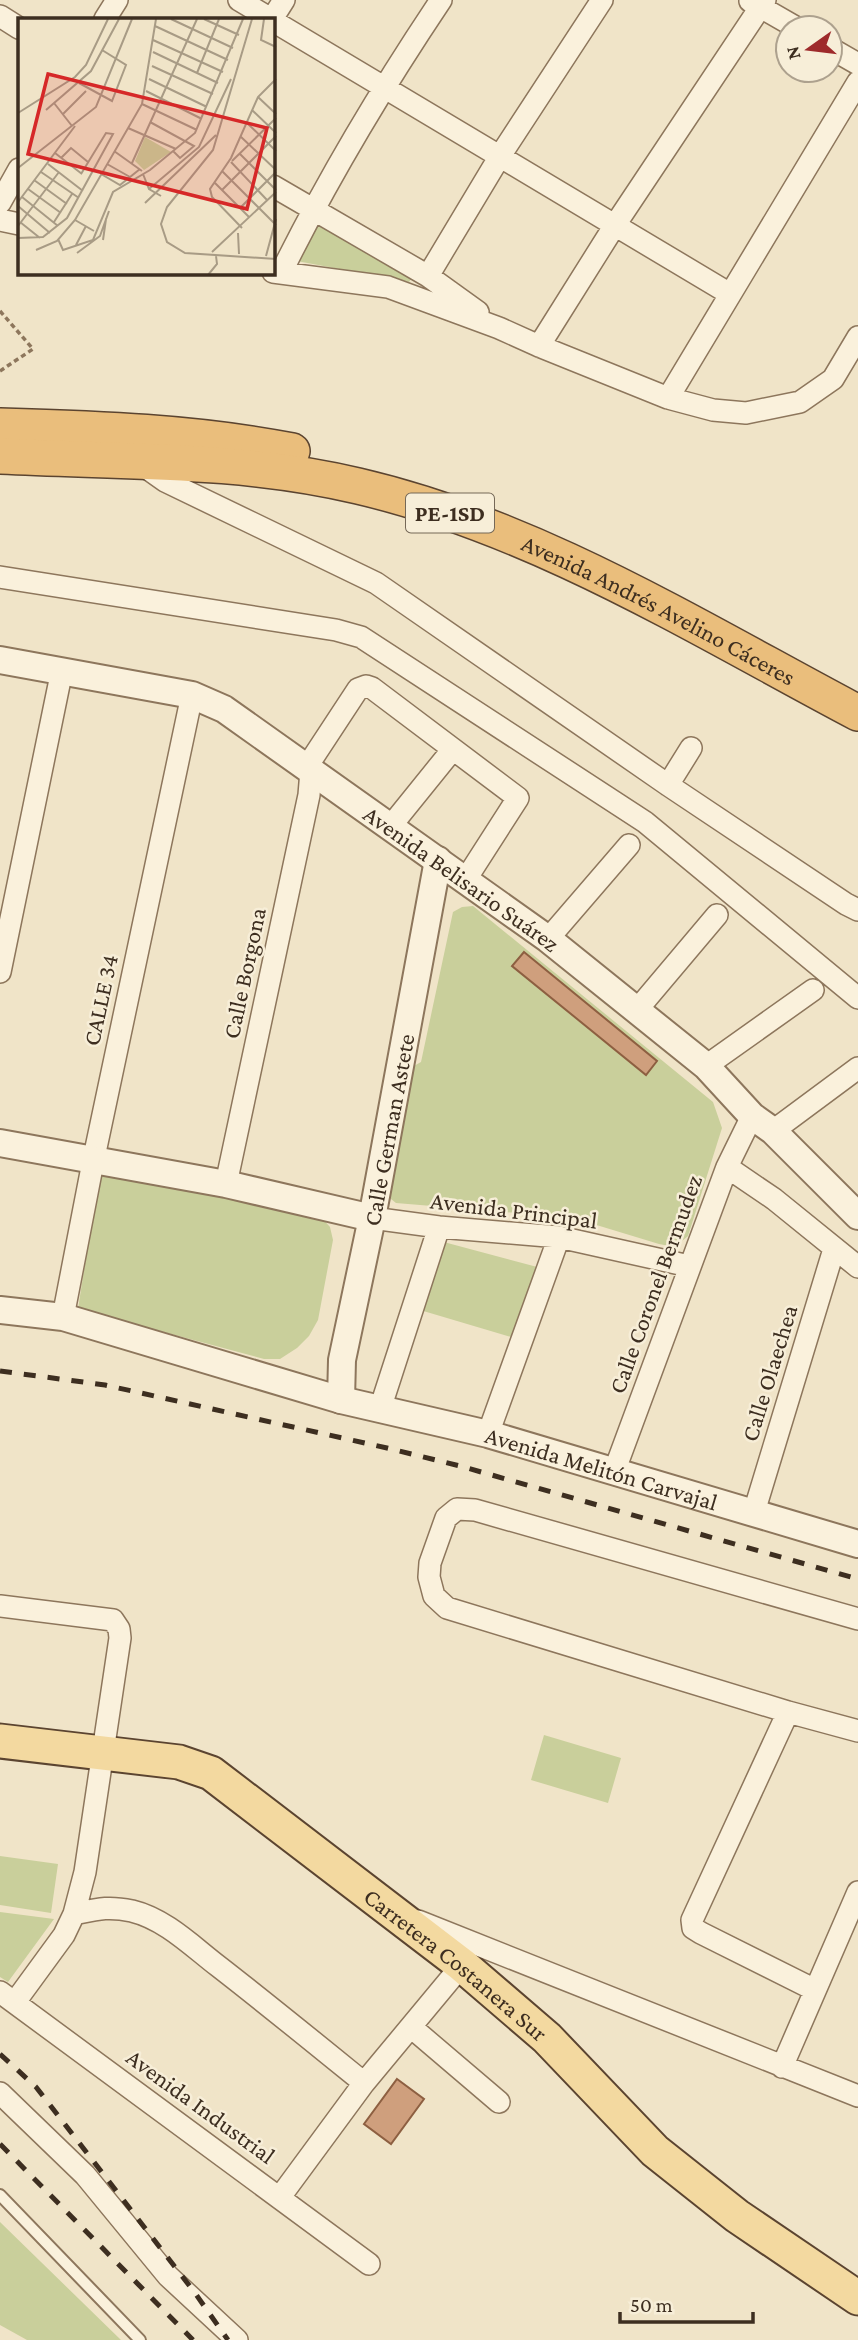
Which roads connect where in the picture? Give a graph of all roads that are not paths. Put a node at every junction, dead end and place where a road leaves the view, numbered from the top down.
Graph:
1 (117, 0) edge
2 (239, 0) edge
3 (284, 0) edge
4 (441, 0) edge
5 (602, 0) edge
6 (758, 2) edge
7 (776, 14) edge
8 (0, 16) edge
9 (106, 18) edge
10 (269, 18) edge
11 (273, 18) edge
12 (275, 22) edge
13 (18, 27) edge
14 (858, 82) edge
15 (383, 86) junction
16 (500, 156) junction
17 (18, 171) edge
18 (275, 187) edge
19 (0, 203) edge
20 (313, 209) junction
21 (0, 220) edge
22 (18, 224) edge
23 (615, 225) junction
24 (277, 272) edge
25 (428, 276) junction
26 (730, 294) junction
27 (499, 328) junction
28 (858, 337) edge
29 (539, 346) junction
30 (668, 398) junction
31 (0, 426) edge
32 (0, 456) edge
33 (145, 461) junction
34 (0, 576) edge
35 (0, 660) edge
36 (62, 670) junction
37 (858, 686) edge
38 (192, 695) junction
39 (858, 713) edge
40 (691, 748) dead end
41 (453, 749) junction
42 (311, 772) junction
43 (668, 785) junction
44 (390, 827) junction
45 (629, 845) dead end
46 (438, 860) junction
47 (466, 879) junction
48 (858, 910) edge
49 (717, 915) dead end
50 (548, 939) junction
51 (0, 972) edge
52 (813, 990) dead end
53 (858, 998) edge
54 (636, 1011) junction
55 (706, 1066) junction
56 (858, 1068) edge
57 (762, 1123) junction
58 (0, 1143) edge
59 (93, 1162) junction
60 (727, 1167) junction
61 (226, 1184) junction
62 (857, 1212) edge
63 (372, 1219) junction
64 (439, 1227) junction
65 (559, 1237) junction
66 (834, 1249) junction
67 (689, 1266) junction
68 (858, 1267) edge
69 (0, 1310) edge
70 (63, 1317) junction
71 (341, 1400) junction
72 (380, 1409) junction
73 (488, 1434) junction
74 (614, 1472) junction
75 (754, 1512) junction
76 (858, 1544) edge
77 (0, 1606) edge
78 (858, 1619) edge
79 (788, 1713) junction
80 (858, 1731) edge
81 (0, 1741) edge
82 (103, 1752) junction
83 (858, 1892) edge
84 (385, 1908) junction
85 (74, 1914) junction
86 (461, 1965) junction
87 (815, 1990) junction
88 (7, 1997) edge
89 (411, 2027) junction
90 (782, 2067) junction
91 (364, 2083) junction
92 (0, 2093) edge
93 (858, 2096) edge
94 (499, 2102) dead end
95 (0, 2195) edge
96 (280, 2197) junction
97 (369, 2264) dead end
98 (858, 2298) edge
99 (140, 2340) edge
100 (237, 2340) edge

1 - 9 street
2 - 10 street
3 - 11 street
4 - 15 street
5 - 16 street
6 - 7 street
6 - 23 street
8 - 13 street
12 - 15 street
14 - 26 street
15 - 16 street
15 - 20 street
16 - 23 street
16 - 25 street
17 - 19 street
18 - 20 street
20 - 24 street
20 - 25 street
21 - 22 street
23 - 26 street
23 - 29 street
24 - 27 street
25 - 27 street
26 - 30 street
27 - 29 street
28 - 30 street
29 - 30 street
31 - 37 highway, Avenida Andrés Avelino Cáceres / PE-1SD
32 - 33 highway, Avenida Andrés Avelino Cáceres / PE-1SD
33 - 39 highway, Avenida Andrés Avelino Cáceres / PE-1SD
33 - 43 street
34 - 53 street
35 - 36 street, Avenida Belisario Suárez
36 - 38 street, Avenida Belisario Suárez
36 - 51 street
38 - 42 street, Avenida Belisario Suárez
38 - 59 street, CALLE 34
40 - 43 street
41 - 42 street, Calle Borgona
41 - 44 street
41 - 47 street
42 - 44 street, Avenida Belisario Suárez
42 - 61 street, Calle Borgona
43 - 48 street
44 - 46 street, Avenida Belisario Suárez
45 - 50 street
46 - 47 street, Avenida Belisario Suárez
46 - 63 street, Calle German Astete
47 - 50 street, Avenida Belisario Suárez
49 - 54 street
50 - 54 street, Avenida Belisario Suárez
52 - 55 street
54 - 55 street, Avenida Belisario Suárez
55 - 57 street, Avenida Belisario Suárez
56 - 57 street
57 - 60 street, Calle Coronel Bermudez
57 - 62 street, Avenida Belisario Suárez
58 - 59 street
59 - 61 street
59 - 70 street, CALLE 34
60 - 66 street
60 - 67 street, Calle Coronel Bermudez
61 - 63 street
63 - 64 street, Avenida Principal
63 - 71 street, Calle German Astete
64 - 65 street, Avenida Principal
64 - 72 street
65 - 67 street, Avenida Principal
65 - 73 street
66 - 68 street
66 - 75 street, Calle Olaechea
67 - 74 street, Calle Coronel Bermudez
69 - 70 street, Avenida Melitón Carvajal
70 - 71 street, Avenida Melitón Carvajal
71 - 72 street, Avenida Melitón Carvajal
72 - 73 street, Avenida Melitón Carvajal
73 - 74 street, Avenida Melitón Carvajal
74 - 75 street, Avenida Melitón Carvajal
75 - 76 street, Avenida Melitón Carvajal
77 - 82 street
78 - 79 street
79 - 80 street
79 - 87 street
81 - 82 main road, Carretera Costanera Sur
82 - 84 main road, Carretera Costanera Sur
82 - 85 street
83 - 87 street
84 - 86 main road, Carretera Costanera Sur
84 - 90 street
85 - 88 street
85 - 91 street
86 - 89 street
86 - 98 main road, Carretera Costanera Sur
87 - 90 street
88 - 96 street, Avenida Industrial
89 - 91 street
89 - 94 street
90 - 93 street
91 - 96 street
92 - 100 street
95 - 99 lane
96 - 97 street, Avenida Industrial

